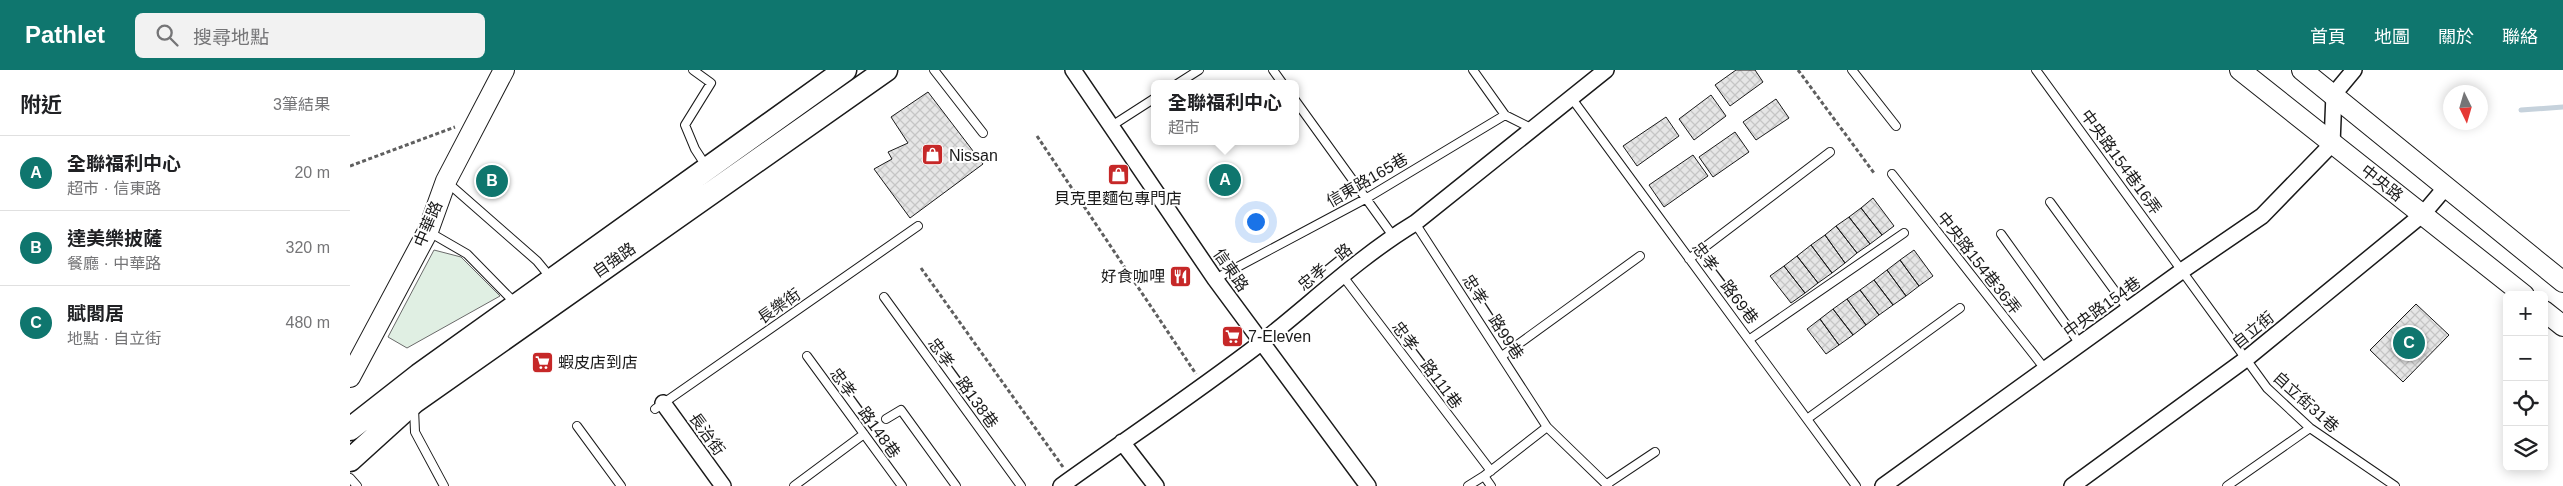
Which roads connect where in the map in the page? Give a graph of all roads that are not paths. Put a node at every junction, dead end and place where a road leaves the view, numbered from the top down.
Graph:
1 (504, 70) edge
2 (693, 70) edge
3 (845, 70) edge
4 (886, 70) edge
5 (934, 70) edge
6 (1073, 70) edge
7 (1199, 70) edge
8 (1473, 70) edge
9 (1606, 70) edge
10 (1852, 70) edge
11 (2036, 70) edge
12 (2240, 70) edge
13 (2302, 70) edge
14 (2354, 70) edge
15 (1183, 80) edge
16 (2334, 94) junction
17 (1570, 96) junction
18 (1151, 101) edge
19 (1299, 105) edge
20 (1505, 115) junction
21 (1112, 125) junction
22 (1896, 126) dead end
23 (1531, 128) junction
24 (983, 133) dead end
25 (2332, 144) junction
26 (1830, 152) dead end
27 (708, 170) junction
28 (1892, 174) dead end
29 (446, 181) junction
30 (2445, 188) junction
31 (1367, 198) junction
32 (2050, 202) dead end
33 (2423, 214) junction
34 (1415, 223) junction
35 (918, 226) dead end
36 (428, 231) junction
37 (1904, 232) dead end
38 (2001, 234) dead end
39 (1393, 236) junction
40 (1640, 256) dead end
41 (1689, 259) junction
42 (2183, 270) junction
43 (1342, 275) junction
44 (1215, 278) junction
45 (552, 280) junction
46 (2563, 282) edge
47 (2519, 291) edge
48 (884, 297) dead end
49 (517, 305) junction
50 (1960, 308) dead end
51 (2128, 309) junction
52 (2548, 314) edge
53 (2563, 326) edge
54 (1750, 339) junction
55 (1262, 342) junction
56 (2080, 344) junction
57 (807, 356) dead end
58 (1502, 356) junction
59 (2246, 359) junction
60 (2046, 369) junction
61 (350, 377) edge
62 (414, 402) junction
63 (659, 406) joint
64 (886, 419) dead end
65 (1807, 419) junction
66 (577, 426) dead end
67 (1547, 427) junction
68 (2310, 428) junction
69 (350, 429) edge
70 (864, 434) junction
71 (1122, 442) junction
72 (1655, 452) dead end
73 (350, 460) edge
74 (1487, 474) junction
75 (350, 478) edge
76 (1066, 482) edge
77 (1607, 485) edge
78 (2389, 485) edge
79 (356, 486) edge
80 (444, 486) edge
81 (621, 486) edge
82 (723, 486) edge
83 (794, 486) edge
84 (902, 486) edge
85 (956, 486) edge
86 (1021, 486) edge
87 (1156, 486) edge
88 (1368, 486) edge
89 (1468, 486) edge
90 (1491, 486) edge
91 (1856, 486) edge
92 (1883, 486) edge
93 (2072, 486) edge
94 (2227, 486) edge

1 - 29 street, 中華路
2 - 27 lane
3 - 27 main road, 自強路
4 - 62 main road, 自強路
5 - 24 lane
6 - 21 street, 信東路
7 - 15 lane
8 - 20 lane
9 - 17 street, 忠孝一路
10 - 22 lane
11 - 42 lane, 中央路154巷16弄
12 - 25 street, 中央路
13 - 16 street
14 - 16 street
16 - 25 street
16 - 30 street
17 - 23 street, 忠孝一路
17 - 41 lane, 忠孝一路69巷
18 - 21 lane
19 - 31 lane
20 - 23 lane
20 - 31 lane, 信東路165巷
21 - 44 street, 信東路
23 - 34 street, 忠孝一路
25 - 33 street, 中央路
25 - 42 street, 中央路154巷
26 - 41 lane
27 - 45 main road, 自強路
28 - 60 lane, 中央路154巷36弄
29 - 36 street, 中華路
29 - 45 lane
30 - 33 street, 自立街
30 - 46 street
31 - 39 lane
31 - 44 lane, 信東路165巷
32 - 51 lane
33 - 47 street, 中央路
33 - 59 street, 自立街
34 - 39 street, 忠孝一路
34 - 58 lane, 忠孝一路99巷
35 - 63 lane, 長樂街
36 - 49 lane
36 - 61 street, 中華路
37 - 54 lane
38 - 56 lane
39 - 43 street, 忠孝一路
40 - 58 lane
41 - 54 lane, 忠孝一路69巷
42 - 51 street, 中央路154巷
42 - 59 lane, 自立街31巷
43 - 55 street, 忠孝一路
43 - 74 lane, 忠孝一路111巷
44 - 55 street, 信東路
45 - 49 main road, 自強路
48 - 86 lane, 忠孝一路138巷
49 - 69 main road, 自強路
50 - 65 lane
51 - 56 street, 中央路154巷
52 - 53 street
54 - 65 lane, 忠孝一路69巷
55 - 71 street, 忠孝一路
55 - 88 street, 信東路
56 - 60 street, 中央路154巷
57 - 70 lane, 忠孝一路148巷
58 - 67 lane, 忠孝一路99巷
59 - 68 lane, 自立街31巷
59 - 93 street, 自立街
60 - 92 street, 中央路154巷
62 - 73 main road, 自強路
62 - 80 lane
63 - 82 street, 長治街
64 - 85 lane
65 - 91 lane, 忠孝一路69巷
66 - 81 lane
67 - 74 lane
67 - 77 lane, 忠孝一路99巷
68 - 78 lane, 自立街31巷
68 - 94 lane
70 - 83 lane
70 - 84 lane, 忠孝一路148巷
71 - 76 street, 忠孝一路
71 - 87 street
72 - 77 lane
74 - 89 lane
74 - 90 lane, 忠孝一路111巷
75 - 79 lane

